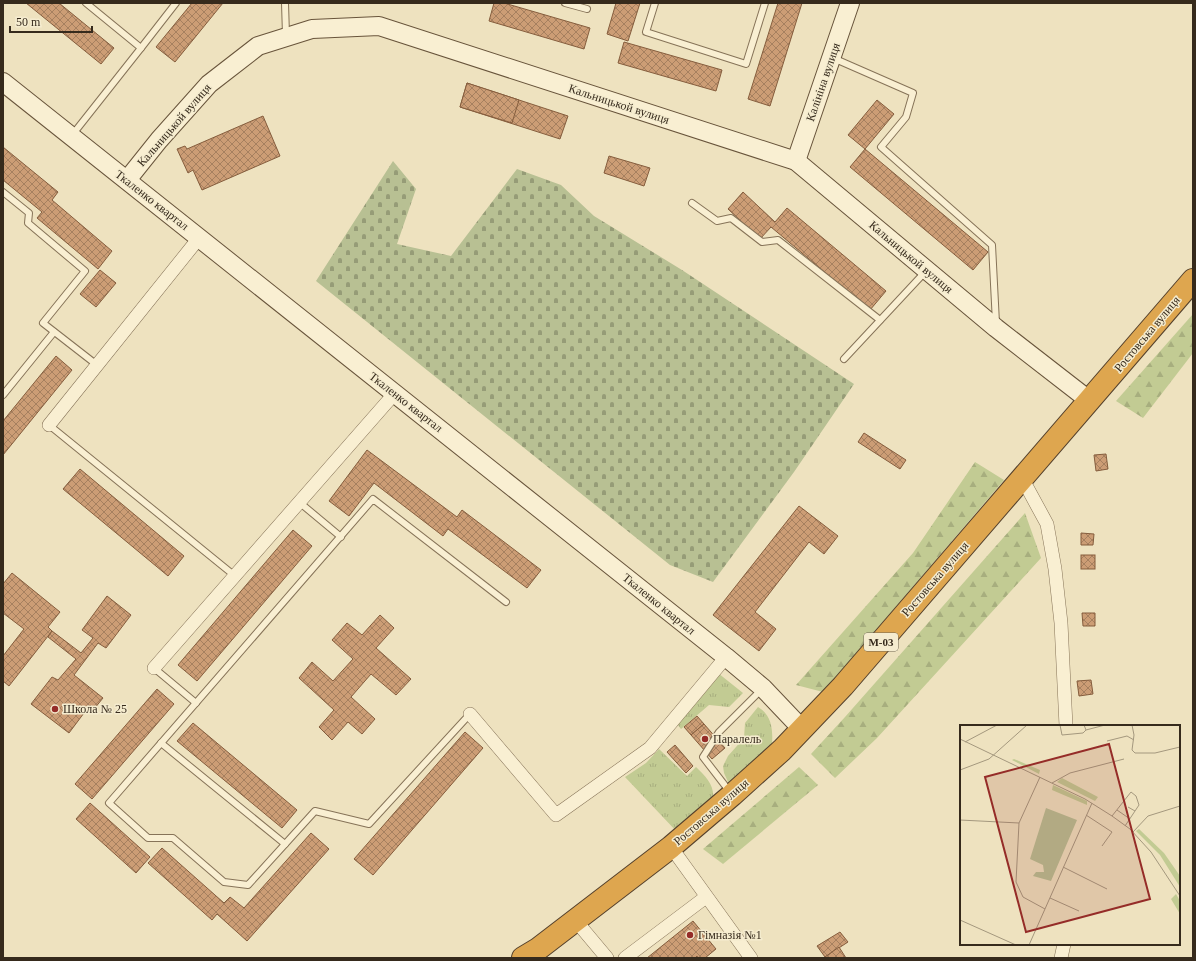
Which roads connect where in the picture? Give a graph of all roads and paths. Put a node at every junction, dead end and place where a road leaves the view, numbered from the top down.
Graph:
1 (86, 3) edge
2 (176, 3) edge
3 (285, 3) edge
4 (565, 3) edge
5 (655, 3) edge
6 (765, 3) edge
7 (850, 3) edge
8 (587, 10) dead end
9 (286, 37) junction
10 (141, 48) junction
11 (832, 58) junction
12 (3, 82) edge
13 (71, 137) junction
14 (796, 161) junction
15 (127, 180) junction
16 (3, 192) edge
17 (692, 203) dead end
18 (199, 238) junction
19 (927, 270) junction
20 (1193, 280) edge
21 (880, 320) junction
22 (996, 328) junction
23 (54, 332) junction
24 (844, 359) dead end
25 (97, 365) junction
26 (395, 393) junction
27 (3, 395) edge
28 (1090, 401) junction
29 (49, 425) joint
30 (1022, 478) junction
31 (299, 502) junction
32 (341, 537) junction
33 (235, 576) junction
34 (506, 602) dead end
35 (726, 657) junction
36 (154, 668) joint
37 (763, 688) junction
38 (196, 703) junction
39 (470, 714) joint
40 (1066, 725) edge
41 (802, 729) junction
42 (161, 743) junction
43 (732, 795) junction
44 (285, 844) junction
45 (671, 847) junction
46 (706, 897) junction
47 (576, 921) junction
48 (1064, 945) edge
49 (523, 958) edge
50 (607, 958) edge
51 (625, 958) edge
52 (751, 958) edge
53 (1061, 958) edge

1 - 10 lane
2 - 10 lane
3 - 9 lane
4 - 8 lane
5 - 6 lane
7 - 11 street, Калініна вулиця
9 - 14 street, Кальницькой вулиця
9 - 15 street, Кальницькой вулиця
10 - 13 lane
11 - 14 street, Калініна вулиця
11 - 22 lane
12 - 13 street, Ткаленко квартал
13 - 15 street, Ткаленко квартал
14 - 19 street, Кальницькой вулиця
15 - 18 street, Ткаленко квартал
16 - 23 lane
17 - 21 lane
18 - 25 street
18 - 26 street, Ткаленко квартал
19 - 21 lane
19 - 22 street, Кальницькой вулиця
20 - 28 highway, Ростовська вулиця / М-03
21 - 24 lane
22 - 28 street, Кальницькой вулиця
23 - 25 lane
23 - 27 lane
25 - 29 street
26 - 31 street
26 - 35 street, Ткаленко квартал
28 - 30 highway, Ростовська вулиця / М-03
29 - 33 lane
30 - 40 street
30 - 41 highway, Ростовська вулиця / М-03
31 - 32 lane
31 - 33 street
32 - 34 lane
32 - 38 lane
33 - 36 street
35 - 37 street, Ткаленко квартал
35 - 39 street
36 - 38 lane
37 - 41 street, Ткаленко квартал
37 - 43 lane
38 - 42 lane
39 - 44 lane
41 - 43 highway, Ростовська вулиця / М-03
42 - 44 lane
42 - 44 lane
43 - 45 highway, Ростовська вулиця / М-03
45 - 46 street
45 - 47 highway, Ростовська вулиця / М-03
46 - 51 street
46 - 52 street
47 - 49 highway, Ростовська вулиця / М-03
47 - 50 street
48 - 53 street

